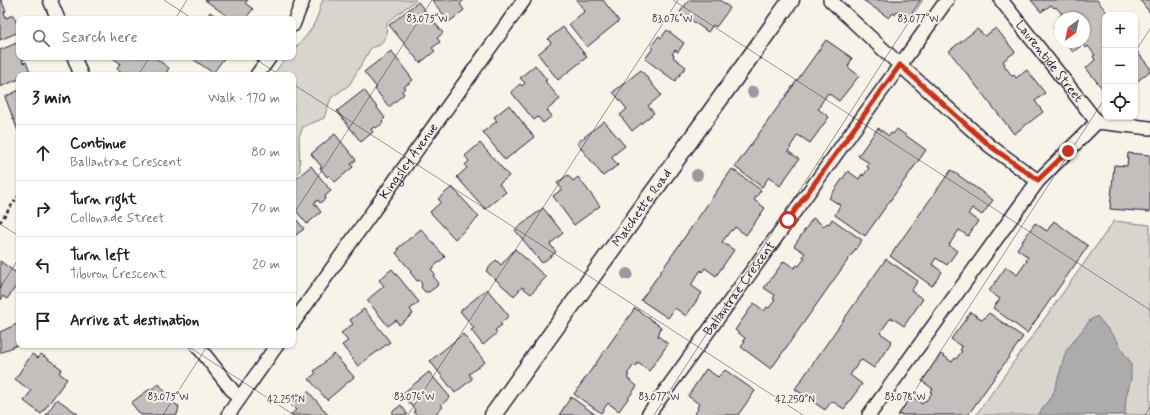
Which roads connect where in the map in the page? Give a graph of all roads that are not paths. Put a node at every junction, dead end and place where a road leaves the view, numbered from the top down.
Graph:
1 (50, 0) edge
2 (303, 0) edge
3 (524, 0) edge
4 (790, 0) edge
5 (830, 0) edge
6 (947, 0) edge
7 (1001, 0) edge
8 (57, 16) edge
9 (296, 18) edge
10 (75, 60) edge
11 (268, 60) edge
12 (900, 65) junction
13 (80, 72) edge
14 (259, 72) edge
15 (1097, 122) junction
16 (1150, 128) edge
17 (1038, 180) junction
18 (296, 319) edge
19 (199, 348) edge
20 (275, 348) edge
21 (239, 399) junction
22 (228, 415) edge
23 (493, 415) edge
24 (648, 415) edge
25 (869, 415) edge

1 - 8 street
2 - 9 street
3 - 18 street, Kingsley Avenue
4 - 23 street, Matchette Road
5 - 12 street
6 - 12 street, Ballantrae Crescent
7 - 15 street, Laurentide Street
10 - 13 street
11 - 14 street
12 - 17 street
12 - 24 street, Ballantrae Crescent
15 - 16 street
15 - 17 street
17 - 25 street
19 - 21 street
20 - 21 street
21 - 22 street

